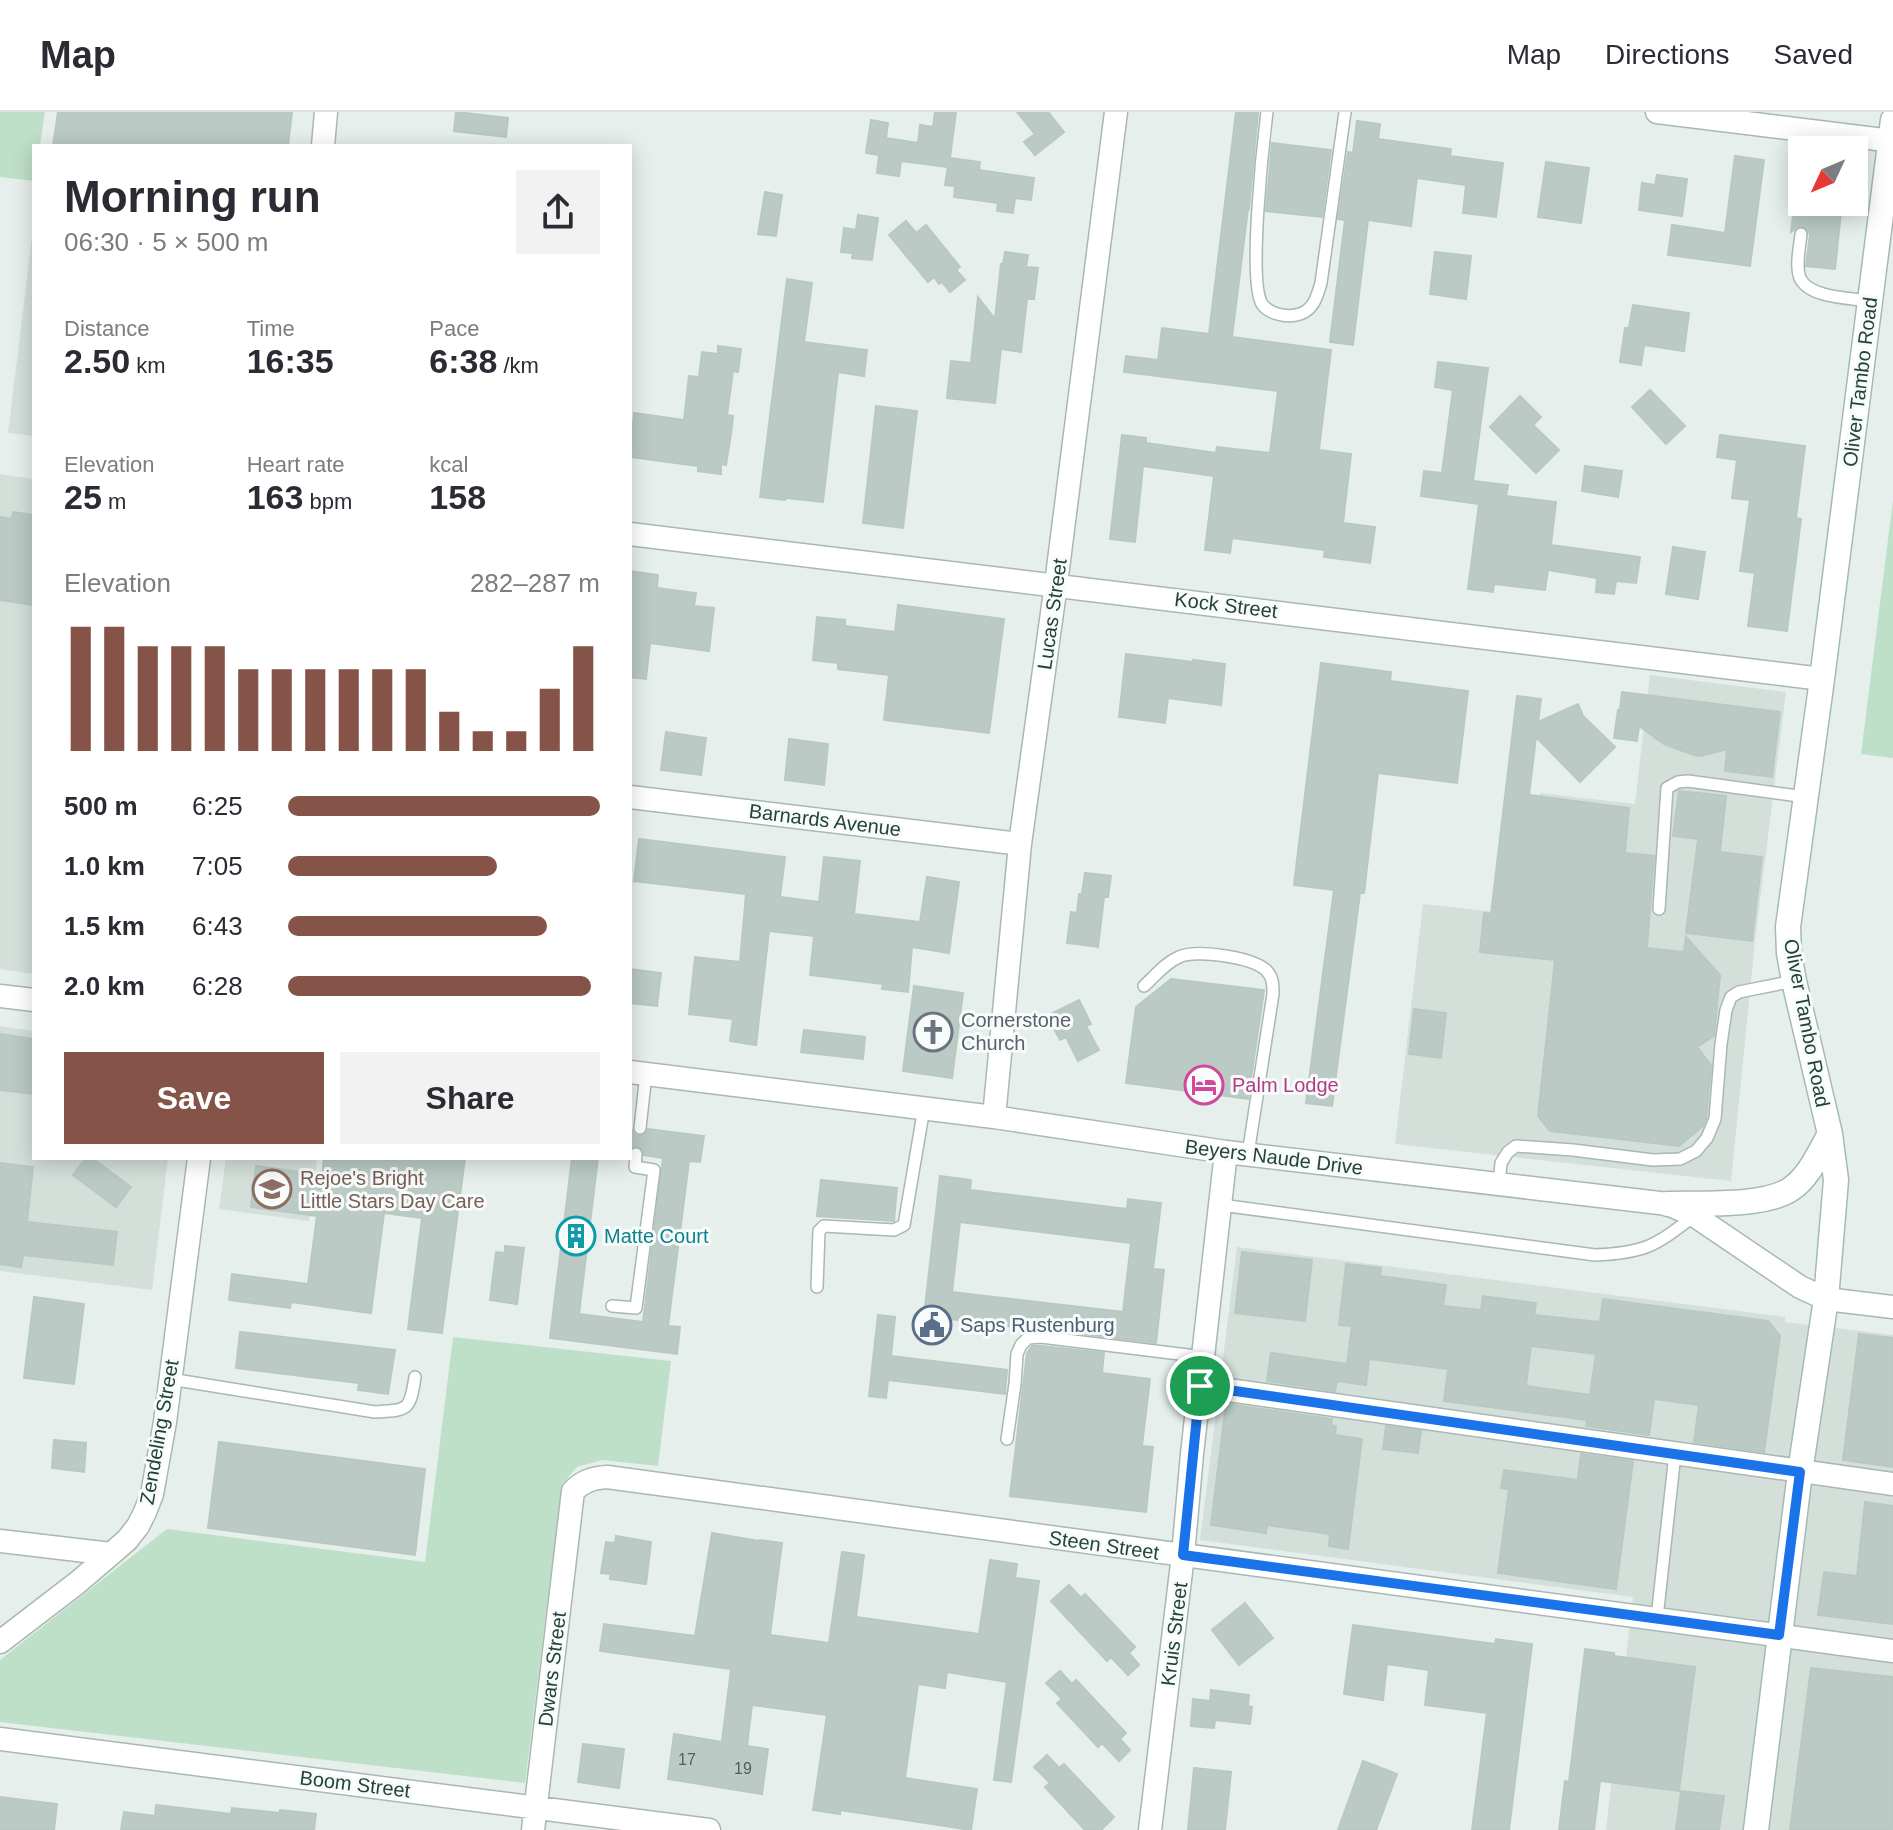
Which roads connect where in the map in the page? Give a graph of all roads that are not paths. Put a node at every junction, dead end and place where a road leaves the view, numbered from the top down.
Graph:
1 (326, 112) edge
2 (1116, 112) edge
3 (1267, 112) edge
4 (1345, 112) edge
5 (1657, 112) edge
6 (1892, 134) edge
7 (1788, 136) edge
8 (1864, 136) edge
9 (323, 144) edge
10 (1801, 234) dead end
11 (1870, 301) junction
12 (632, 534) edge
13 (1056, 584) junction
14 (1822, 679) junction
15 (632, 797) edge
16 (1806, 797) junction
17 (1020, 844) junction
18 (1659, 909) dead end
19 (1794, 981) junction
20 (1144, 986) dead end
21 (0, 996) edge
22 (32, 1000) edge
23 (638, 1073) edge
24 (924, 1108) junction
25 (994, 1117) junction
26 (640, 1128) dead end
27 (1830, 1134) junction
28 (1237, 1153) junction
29 (636, 1154) dead end
30 (199, 1160) edge
31 (1499, 1184) junction
32 (1668, 1204) junction
33 (1221, 1205) junction
34 (1695, 1216) junction
35 (817, 1287) dead end
36 (1826, 1299) junction
37 (612, 1306) dead end
38 (1893, 1307) edge
39 (1204, 1357) junction
40 (415, 1377) dead end
41 (170, 1379) junction
42 (1200, 1386) junction
43 (1007, 1439) dead end
44 (1675, 1454) junction
45 (1800, 1472) junction
46 (1893, 1484) edge
47 (571, 1507) joint
48 (0, 1541) edge
49 (111, 1554) junction
50 (1183, 1555) junction
51 (1657, 1618) junction
52 (1779, 1635) junction
53 (0, 1642) edge
54 (1893, 1651) edge
55 (0, 1739) edge
56 (535, 1807) junction
57 (533, 1830) edge
58 (709, 1830) edge
59 (1150, 1830) edge
60 (1756, 1830) edge

1 - 9 street
2 - 13 street, Lucas Street
3 - 4 lane
5 - 7 street
6 - 8 street
6 - 11 main road, Oliver Tambo Road
10 - 11 lane
11 - 14 main road, Oliver Tambo Road
12 - 13 street, Kock Street
13 - 14 street, Kock Street
13 - 17 street, Lucas Street
14 - 16 main road, Oliver Tambo Road
15 - 17 street, Barnards Avenue
16 - 18 lane
16 - 19 main road, Oliver Tambo Road
17 - 25 street, Lucas Street
19 - 27 main road, Oliver Tambo Road
19 - 31 lane
20 - 28 lane
21 - 22 street
23 - 24 street, Beyers Naude Drive
23 - 26 lane
24 - 25 street, Beyers Naude Drive
24 - 35 lane
25 - 28 street, Beyers Naude Drive
27 - 32 main road
27 - 36 main road, Oliver Tambo Road
28 - 31 street, Beyers Naude Drive
28 - 33 street, Kruis Street
29 - 37 lane
30 - 41 street, Zendeling Street
31 - 32 street, Beyers Naude Drive
32 - 34 street, Beyers Naude Drive
33 - 34 lane
33 - 39 street, Kruis Street
34 - 36 street, Beyers Naude Drive
36 - 38 street, Beyers Naude Drive
36 - 45 main road, Oliver Tambo Road
39 - 42 street, Kruis Street
39 - 43 lane
40 - 41 lane
41 - 49 street, Zendeling Street
42 - 44 street
42 - 50 street, Kruis Street
44 - 45 street
44 - 51 lane
45 - 46 street
45 - 52 main road, Oliver Tambo Road
47 - 50 street, Steen Street
47 - 56 street, Dwars Street
48 - 49 street
49 - 53 street, Zendeling Street
50 - 51 street, Steen Street
50 - 59 street, Kruis Street
51 - 52 street, Steen Street
52 - 54 street, Steen Street
52 - 60 main road, Oliver Tambo Road
55 - 56 street, Boom Street
56 - 57 street, Dwars Street
56 - 58 street, Boom Street

